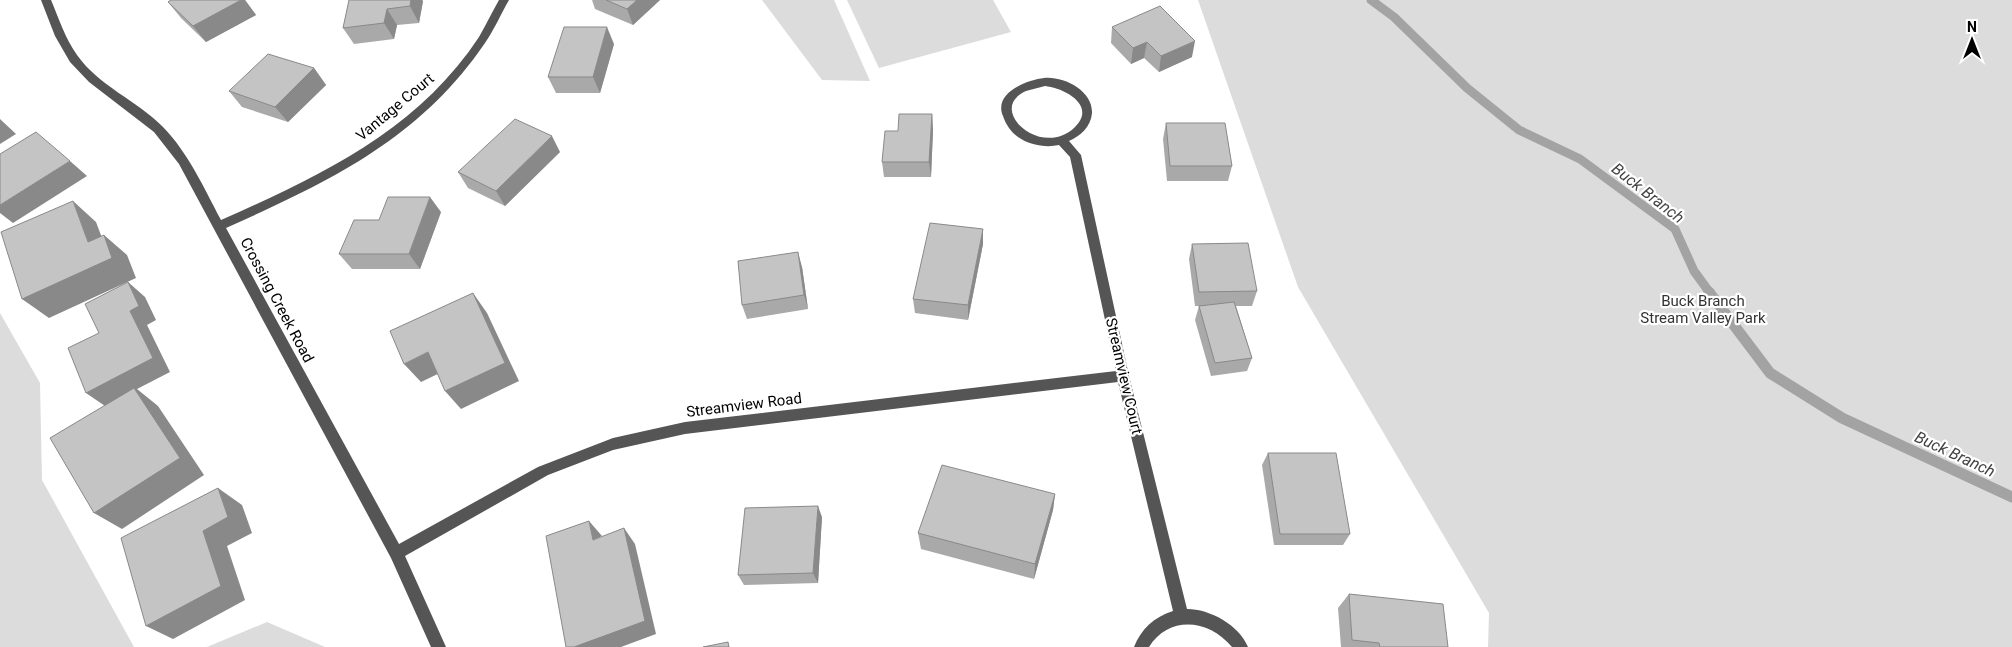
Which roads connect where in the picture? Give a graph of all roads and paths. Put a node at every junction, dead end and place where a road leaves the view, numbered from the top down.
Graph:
1 (46, 0) edge
2 (504, 0) edge
3 (1061, 140) junction
4 (219, 226) junction
5 (1123, 376) junction
6 (396, 553) junction
7 (1181, 616) junction
8 (439, 647) edge
9 (1141, 647) edge
10 (1240, 647) edge

1 - 4 street, Crossing Creek Road
2 - 4 street, Vantage Court
3 - 3 street
3 - 5 street, Streamview Court
4 - 6 street, Crossing Creek Road
5 - 6 street, Streamview Road
5 - 7 street, Streamview Court
6 - 8 street, Crossing Creek Road
7 - 9 street
7 - 10 street

